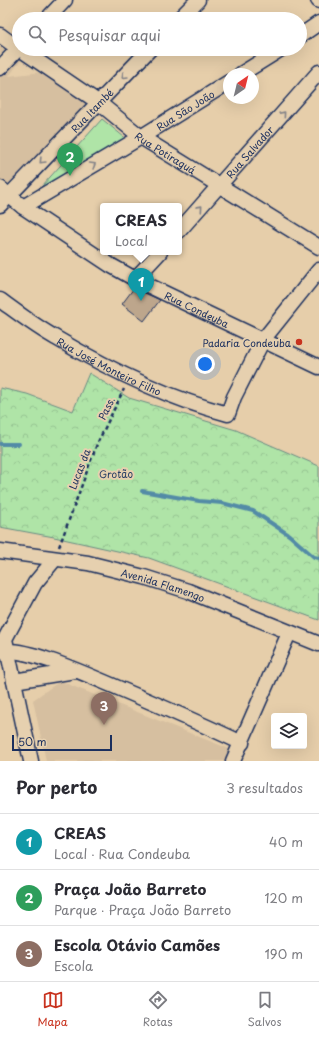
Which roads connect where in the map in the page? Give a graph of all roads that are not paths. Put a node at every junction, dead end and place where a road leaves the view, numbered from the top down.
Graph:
1 (65, 0) edge
2 (198, 0) edge
3 (54, 12) edge
4 (186, 12) edge
5 (319, 23) edge
6 (307, 31) edge
7 (0, 35) edge
8 (12, 43) edge
9 (12, 55) edge
10 (31, 56) edge
11 (143, 56) edge
12 (270, 56) edge
13 (0, 68) edge
14 (251, 68) edge
15 (319, 72) edge
16 (223, 86) edge
17 (98, 102) junction
18 (141, 137) junction
19 (220, 185) junction
20 (5, 192) edge
21 (0, 205) edge
22 (23, 206) junction
23 (182, 228) edge
24 (319, 247) edge
25 (157, 255) edge
26 (319, 270) edge
27 (136, 280) junction
28 (0, 300) edge
29 (263, 340) junction
30 (319, 367) edge
31 (0, 551) edge
32 (55, 559) junction
33 (289, 632) junction
34 (3, 642) edge
35 (319, 644) edge
36 (78, 671) junction
37 (14, 681) junction
38 (242, 742) junction
39 (31, 761) edge
40 (233, 761) edge

1 - 3 street
2 - 4 street
5 - 6 street
7 - 8 street, Rua Potiraguá
9 - 13 street
10 - 17 street, Rua Potiraguá
11 -> 17 street, Rua Itambé
12 - 14 street
19 -> 15 street, Rua Salvador
16 - 18 street, Rua São João
17 - 18 street, Rua Potiraguá
17 -> 20 street, Rua Itambé
18 - 19 street, Rua Potiraguá
22 -> 18 street, Rua São João
23 -> 19 street, Rua Salvador
19 - 24 street, Rua Potiraguá
20 - 21 street, Rua Itambé
20 - 22 street, Rua Condeuba
22 - 27 street, Rua Condeuba
25 - 27 street
26 - 29 street
27 - 29 street, Rua Condeuba
28 - 29 street, Rua José Monteiro Filho
29 - 30 street, Rua Condeuba
31 - 32 street, Avenida Flamengo
32 - 33 street, Avenida Flamengo
32 - 34 street
33 - 35 street, Avenida Flamengo
33 - 38 street
34 - 36 street
34 - 37 street
36 - 37 street
36 - 38 street
37 - 39 street
38 - 40 street

